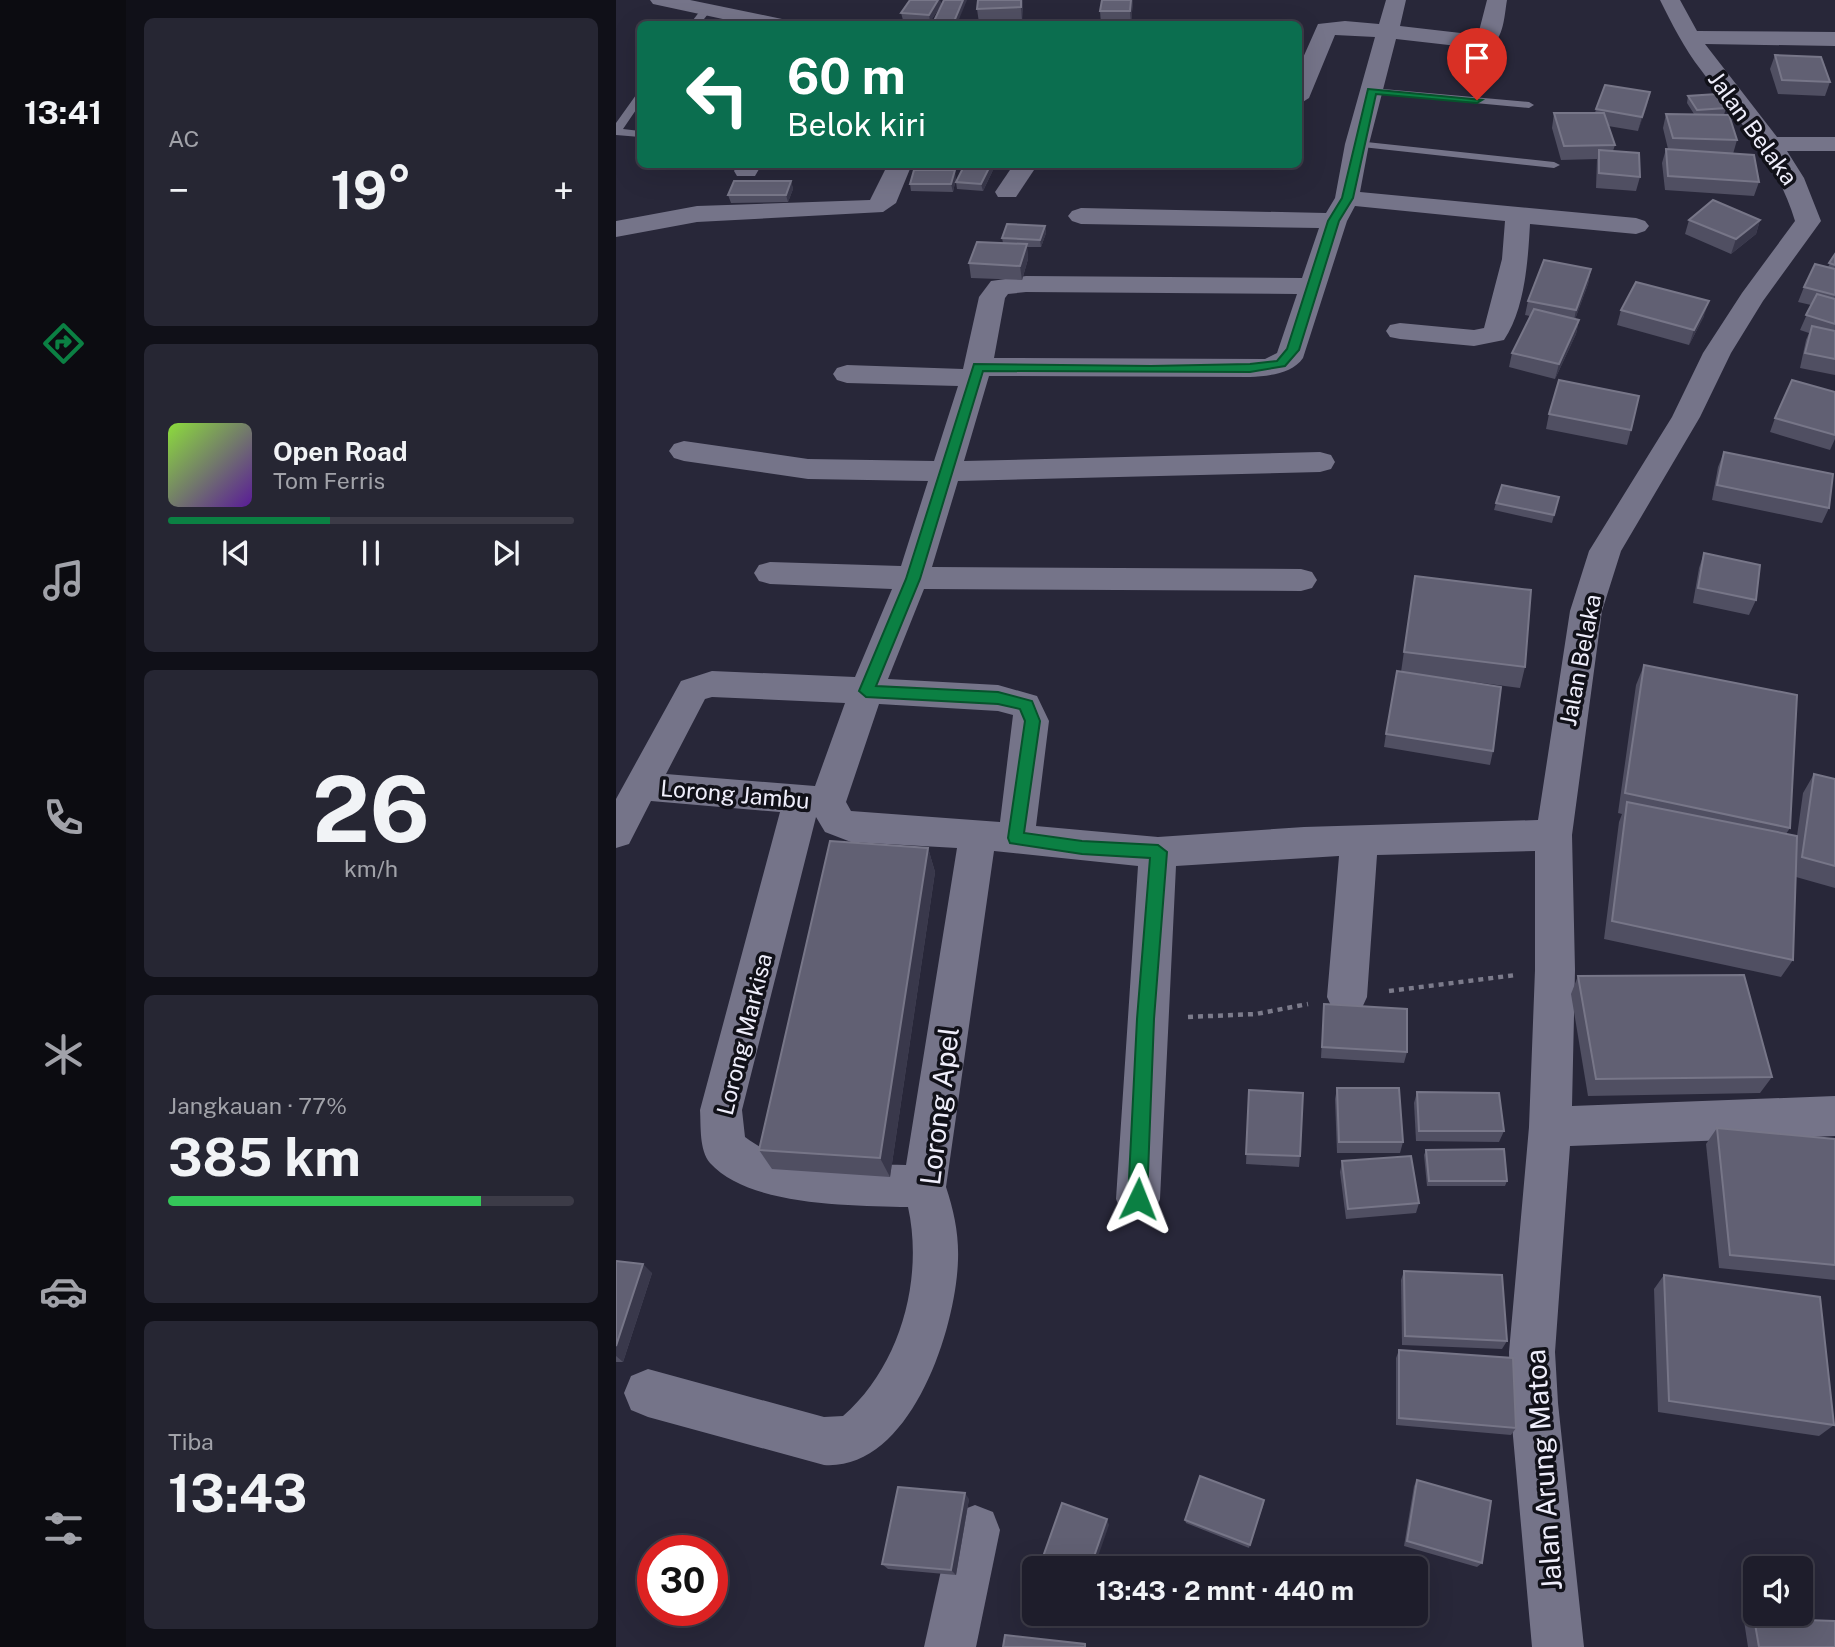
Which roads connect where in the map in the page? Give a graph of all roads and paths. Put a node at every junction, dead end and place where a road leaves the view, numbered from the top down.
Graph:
1 (660, 0) edge
2 (1396, 0) edge
3 (1497, 0) edge
4 (1670, 0) edge
5 (701, 17) edge
6 (743, 21) edge
7 (1387, 33) junction
8 (1690, 37) junction
9 (1835, 39) edge
10 (1302, 88) edge
11 (1371, 91) junction
12 (637, 101) edge
13 (1530, 105) dead end
14 (616, 132) edge
15 (637, 134) edge
16 (1357, 144) junction
17 (1770, 144) junction
18 (1835, 144) edge
19 (1554, 165) dead end
20 (898, 168) edge
21 (1023, 168) edge
22 (1007, 192) dead end
23 (1340, 209) junction
24 (1518, 215) junction
25 (1081, 216) dead end
26 (1821, 223) edge
27 (1636, 226) dead end
28 (616, 229) edge
29 (1313, 286) junction
30 (1399, 331) dead end
31 (977, 373) junction
32 (847, 374) dead end
33 (684, 451) dead end
34 (1320, 461) dead end
35 (948, 471) junction
36 (770, 573) dead end
37 (913, 579) junction
38 (1301, 580) dead end
39 (866, 691) junction
40 (642, 786) junction
41 (815, 801) junction
42 (616, 832) edge
43 (1554, 835) junction
44 (997, 836) junction
45 (1359, 841) junction
46 (1158, 852) junction
47 (1348, 997) dead end
48 (1835, 1116) edge
49 (1550, 1127) junction
50 (924, 1188) junction
51 (1138, 1199) dead end
52 (1539, 1294) joint
53 (648, 1393) dead end
54 (975, 1530) dead end
55 (950, 1647) edge
56 (1558, 1647) edge

1 - 5 street
2 - 7 street
3 - 7 street
4 - 8 street, Jalan Belaka
5 - 6 street
7 - 10 street
7 - 11 street
8 - 9 street
8 - 17 street, Jalan Belaka
11 - 13 lane
11 - 16 street
12 - 14 lane
14 - 15 lane
16 - 19 lane
16 - 23 street
17 - 18 street
17 - 26 street, Jalan Belaka
20 - 28 street
21 - 22 street
23 - 24 street
23 - 25 street
23 - 29 street
24 - 27 street
24 - 30 street
26 - 43 street, Jalan Belaka
29 - 31 street
29 - 31 street
31 - 32 street
31 - 35 street
33 - 35 street
34 - 35 street
35 - 37 street
36 - 37 street
37 - 38 street
37 - 39 street
39 - 40 street
39 - 41 street
39 - 44 street, Lorong Apel
40 - 41 street, Lorong Jambu
40 - 42 street
41 - 44 street
41 - 50 street, Lorong Markisa
43 - 45 street
43 - 49 street, Jalan Belaka
44 - 46 street
44 - 50 street, Lorong Apel
45 - 46 street
45 - 47 street
46 - 51 street
48 - 49 street
49 - 52 street, Jalan Belaka
50 - 53 street, Lorong Apel
52 - 56 street, Jalan Arung Matoa
54 - 55 street

